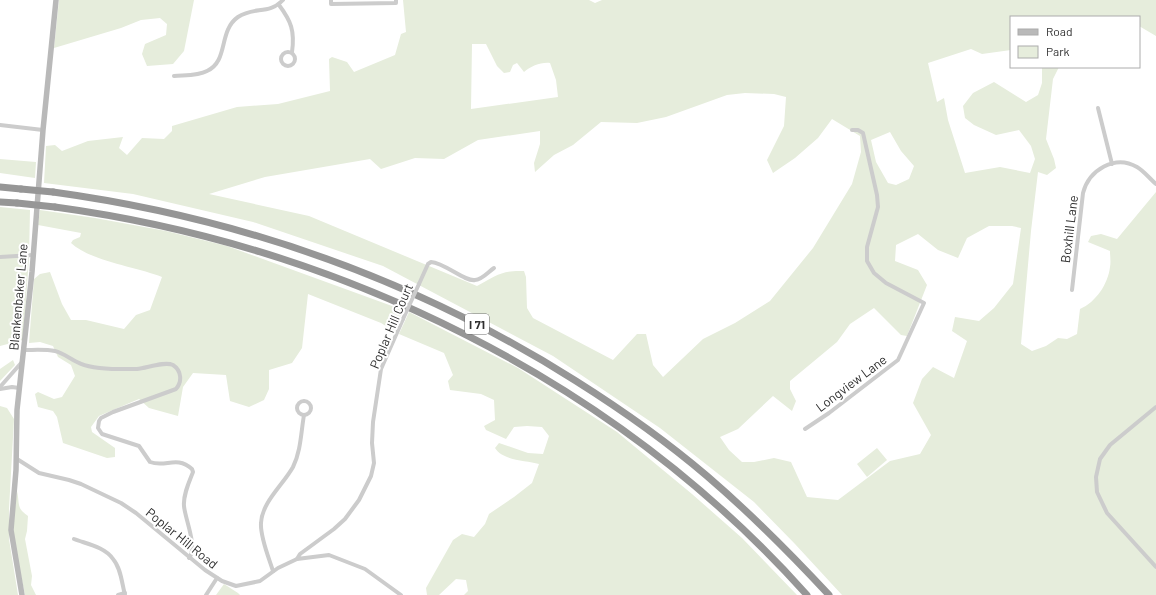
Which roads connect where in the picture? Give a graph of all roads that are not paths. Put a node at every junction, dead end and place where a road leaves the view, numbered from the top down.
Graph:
1 (56, 0) edge
2 (284, 0) edge
3 (330, 0) edge
4 (396, 0) edge
5 (363, 2) edge
6 (278, 5) junction
7 (292, 52) dead end
8 (174, 76) dead end
9 (1098, 108) dead end
10 (0, 125) edge
11 (43, 130) junction
12 (852, 130) dead end
13 (1112, 164) junction
14 (1156, 184) edge
15 (0, 187) edge
16 (0, 202) edge
17 (33, 255) junction
18 (0, 257) edge
19 (494, 268) dead end
20 (1072, 290) dead end
21 (24, 350) junction
22 (23, 361) junction
23 (0, 388) edge
24 (19, 388) junction
25 (1156, 407) edge
26 (304, 415) dead end
27 (805, 429) dead end
28 (16, 459) junction
29 (74, 539) dead end
30 (189, 558) junction
31 (296, 559) junction
32 (1156, 568) edge
33 (273, 571) junction
34 (217, 578) junction
35 (125, 594) edge
36 (22, 595) edge
37 (118, 595) edge
38 (206, 595) edge
39 (401, 595) edge
40 (807, 595) edge
41 (829, 595) edge

1 - 11 street, Blankenbaker Lane
2 - 6 street
3 - 5 street
4 - 5 street
6 - 7 street
6 - 8 street
9 - 13 street
10 - 11 street
11 - 17 street, Blankenbaker Lane
12 - 27 street, Longview Lane
13 - 14 street, Boxhill Lane
13 - 20 street, Boxhill Lane
15 - 41 highway, I 71, bridge
16 - 40 highway, I 71, bridge
17 - 18 street
17 - 21 street, Blankenbaker Lane
19 - 31 street, Poplar Hill Court, bridge
21 - 22 street, Blankenbaker Lane
21 - 30 street
22 - 23 street
22 - 24 street, Blankenbaker Lane
23 - 24 street
24 - 28 street, Blankenbaker Lane
25 - 32 street
26 - 33 street
28 - 30 street, Poplar Hill Road
28 - 36 street, Blankenbaker Lane
29 - 35 street
30 - 34 street, Poplar Hill Road
31 - 33 street, Poplar Hill Road
31 - 39 street, Poplar Hill Road
33 - 34 street, Poplar Hill Road
34 - 38 street
35 - 37 street

